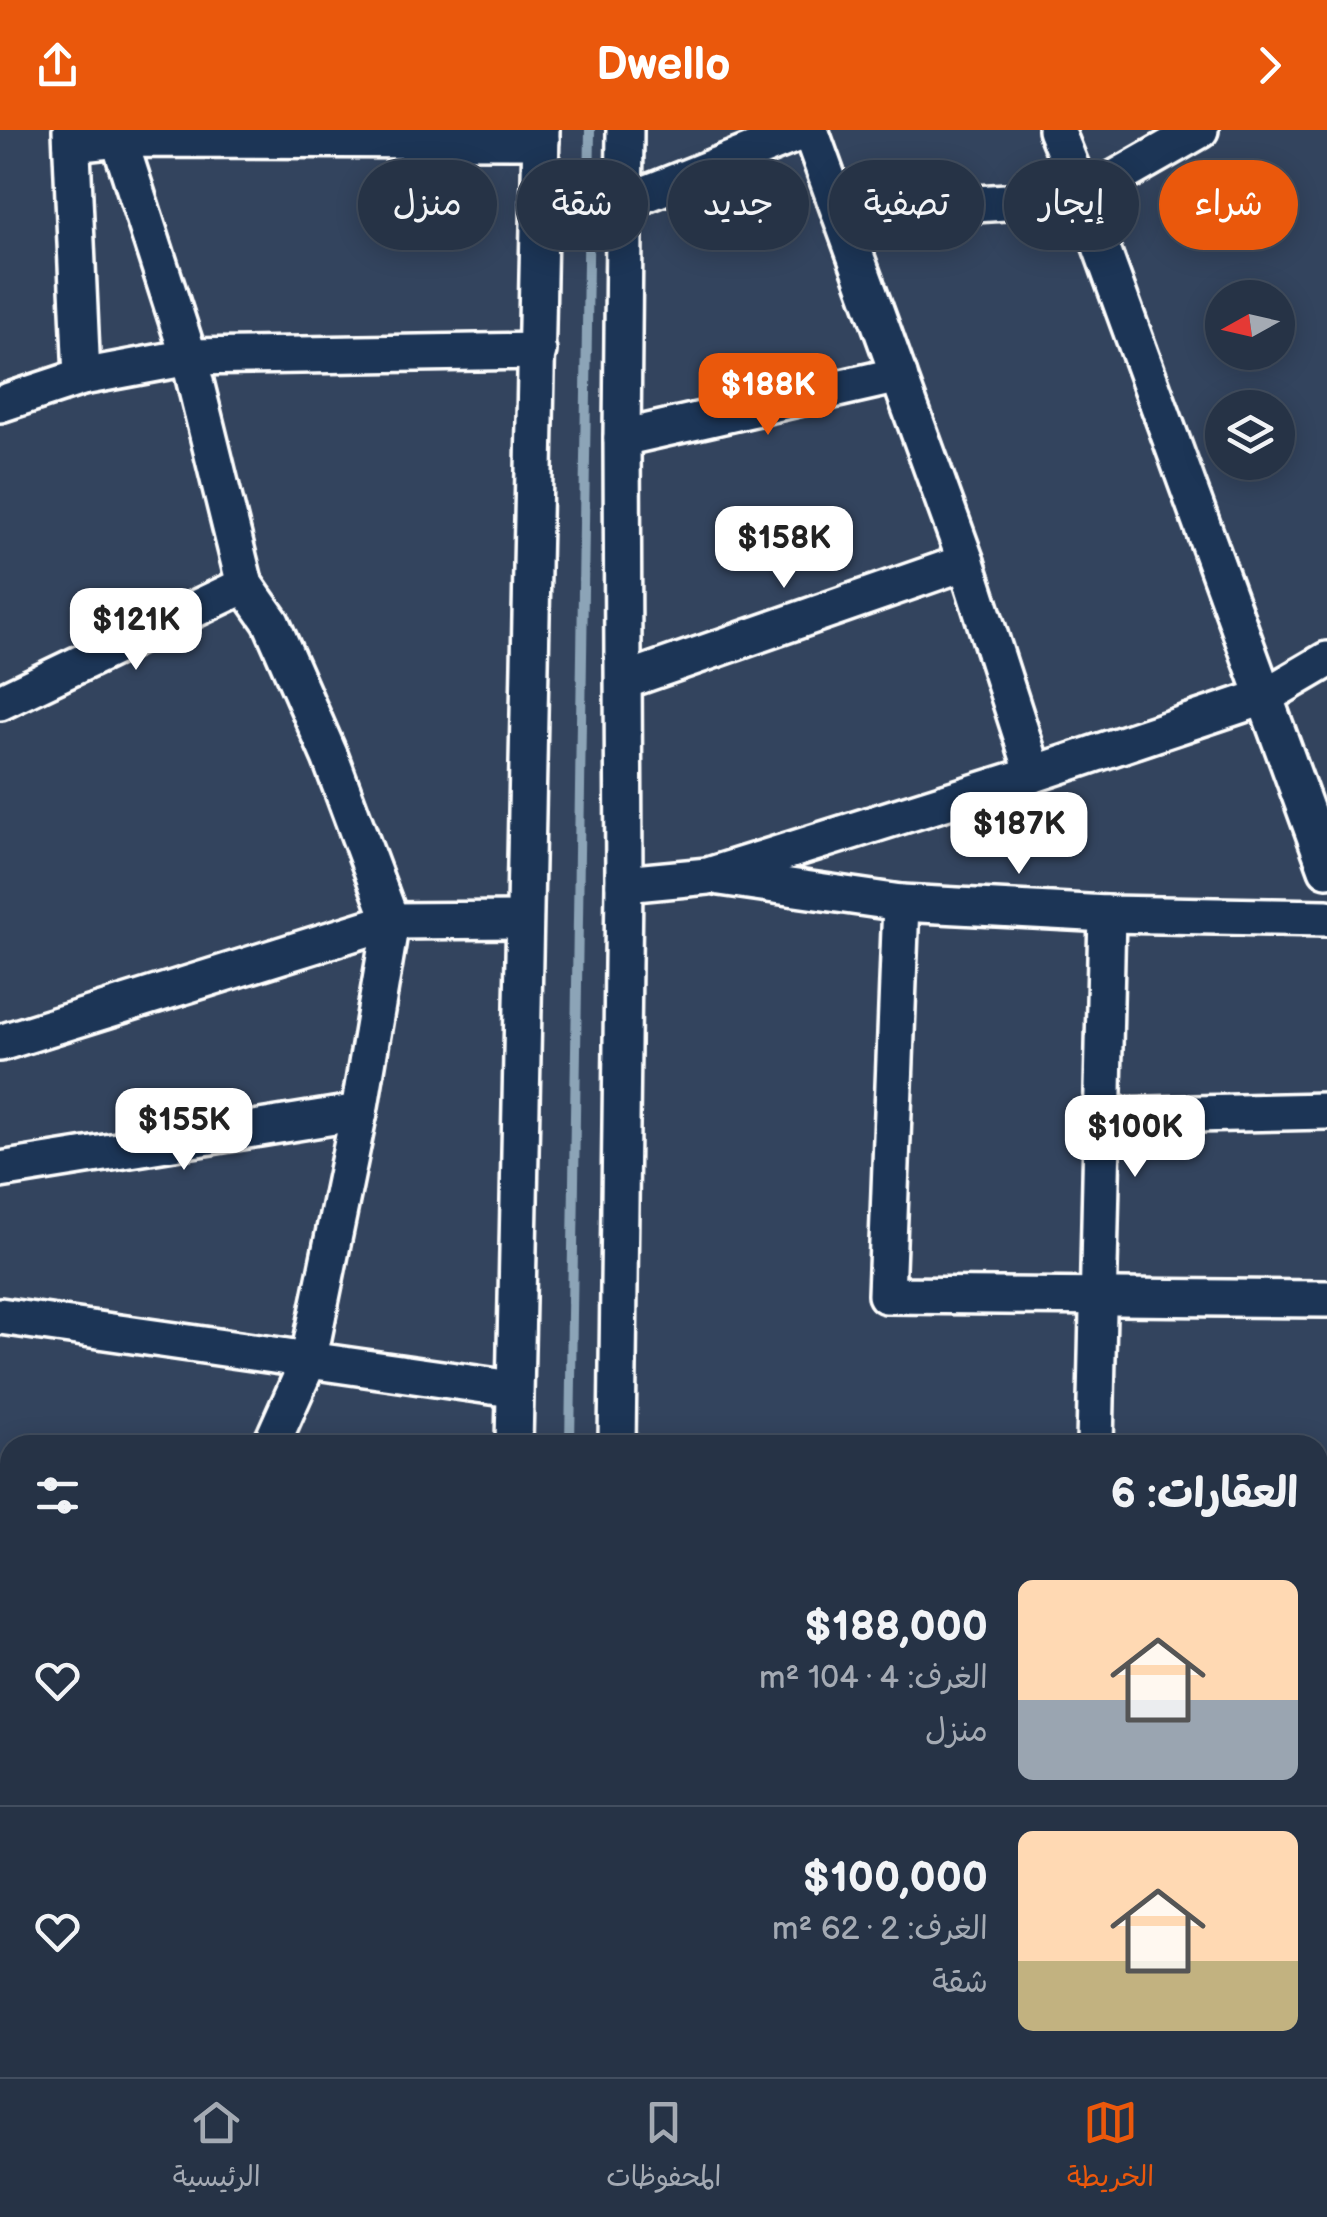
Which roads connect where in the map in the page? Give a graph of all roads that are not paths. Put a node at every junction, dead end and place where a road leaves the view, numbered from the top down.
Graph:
1 (626, 130) edge
2 (808, 130) edge
3 (1056, 130) edge
4 (1200, 130) edge
5 (118, 134) edge
6 (541, 135) edge
7 (72, 137) edge
8 (625, 160) edge
9 (1068, 160) edge
10 (1139, 164) edge
11 (829, 184) edge
12 (648, 193) edge
13 (623, 250) edge
14 (854, 250) edge
15 (1102, 250) edge
16 (538, 351) junction
17 (189, 357) junction
18 (900, 375) junction
19 (82, 377) junction
20 (0, 404) edge
21 (622, 438) junction
22 (966, 562) junction
23 (245, 585) junction
24 (1327, 660) edge
25 (624, 681) junction
26 (1264, 698) junction
27 (0, 702) edge
28 (1034, 774) junction
29 (1327, 869) edge
30 (708, 876) junction
31 (624, 884) junction
32 (901, 903) junction
33 (1107, 914) junction
34 (1327, 918) edge
35 (523, 920) junction
36 (392, 921) junction
37 (0, 1043) edge
38 (1327, 1111) edge
39 (358, 1112) junction
40 (1105, 1116) junction
41 (0, 1170) edge
42 (1098, 1298) junction
43 (1327, 1299) edge
44 (0, 1316) edge
45 (308, 1362) junction
46 (512, 1390) junction
47 (275, 1435) edge
48 (514, 1435) edge
49 (617, 1435) edge
50 (1095, 1435) edge

1 - 8 street
2 - 11 street
2 - 12 street
3 - 9 street
4 - 10 street
5 - 6 street
5 - 7 street
5 - 17 street
6 - 16 street
7 - 19 street
13 - 21 street
14 - 18 street
15 - 26 street
16 - 17 street
16 - 35 street
17 - 19 street
17 - 23 street
18 - 21 street
18 - 22 street
19 - 20 street
21 - 25 street
22 - 25 street
22 - 28 street
23 - 27 street
23 - 36 street
24 - 26 street
25 - 31 street
26 - 28 street
26 - 29 street
28 - 30 street
30 - 31 street
30 - 32 street
31 - 49 street
32 - 33 street
32 - 42 street
33 - 34 street
33 - 40 street
35 - 36 street
35 - 46 street
36 - 37 street
36 - 39 street
38 - 40 street
39 - 41 street
39 - 45 street
40 - 42 street
42 - 43 street
42 - 50 street
44 - 45 street
45 - 46 street
45 - 47 street
46 - 48 street

